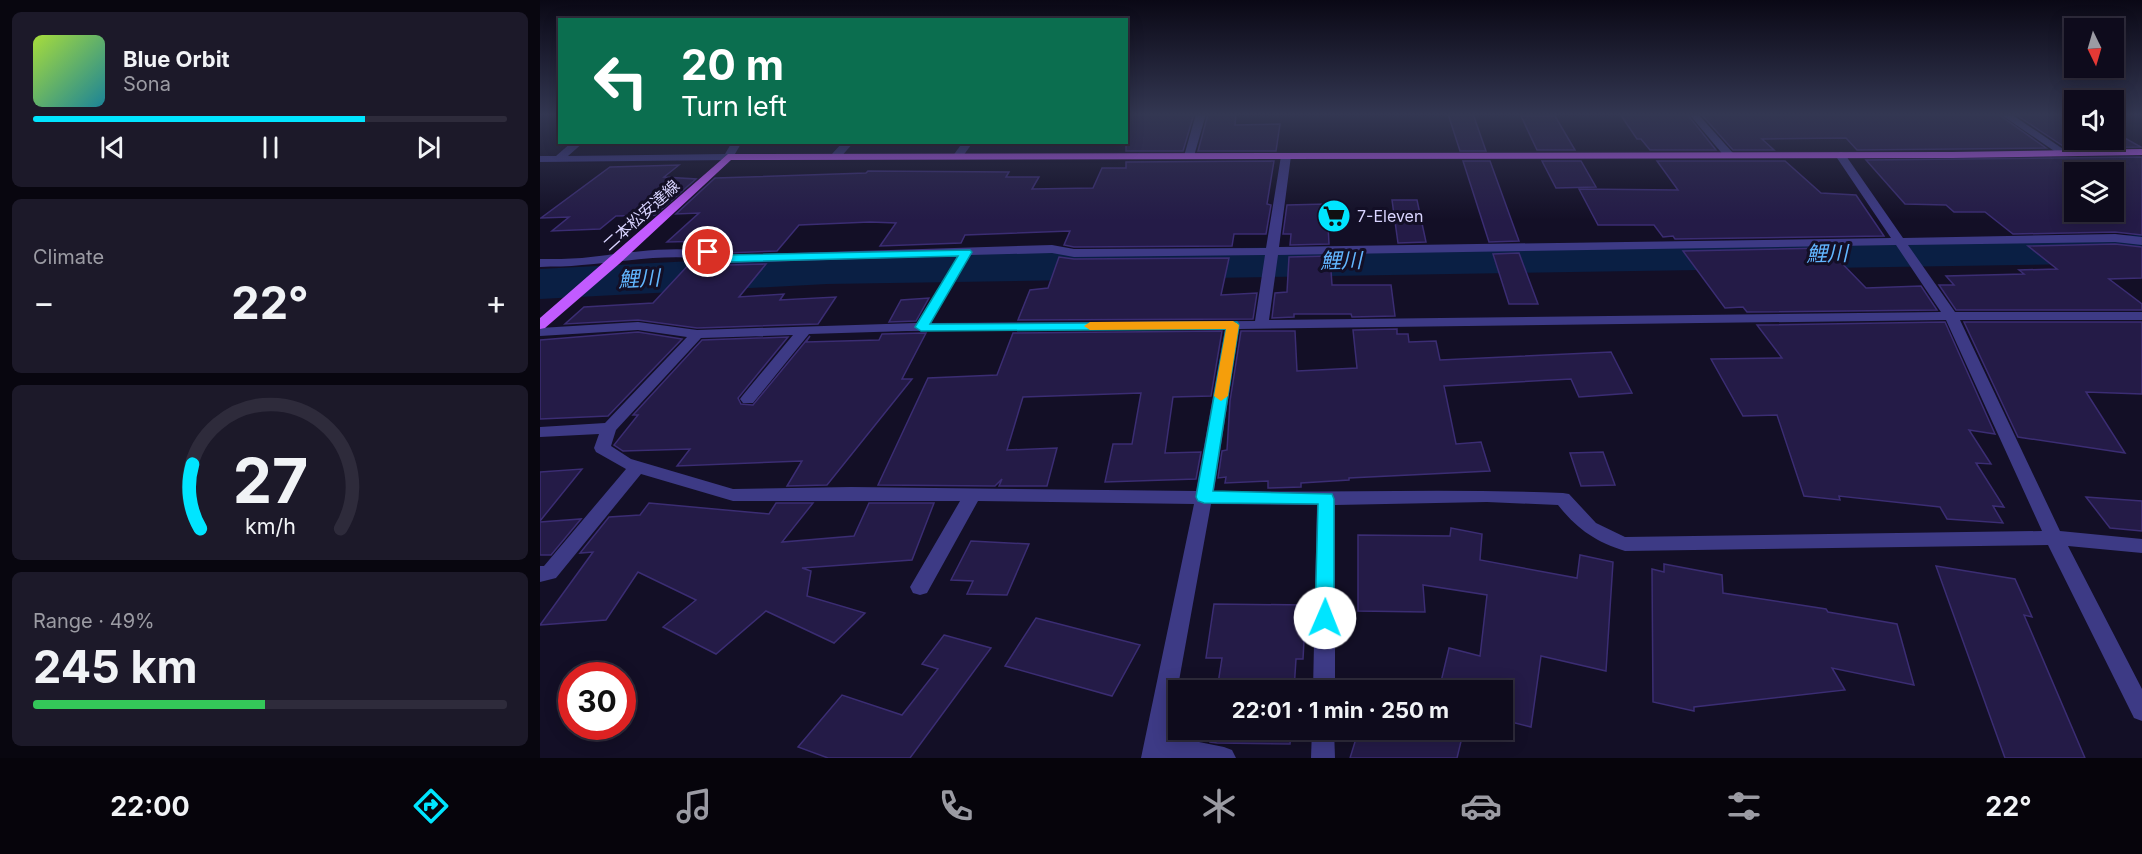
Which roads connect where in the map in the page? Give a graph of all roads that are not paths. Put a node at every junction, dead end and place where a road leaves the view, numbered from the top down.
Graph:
1 (570, 149) edge
2 (733, 149) edge
3 (842, 149) edge
4 (963, 149) edge
5 (1191, 149) edge
6 (1724, 149) edge
7 (2059, 149) edge
8 (2142, 152) edge
9 (2064, 153) junction
10 (1729, 155) junction
11 (1840, 155) junction
12 (1189, 156) junction
13 (1286, 156) junction
14 (728, 157) junction
15 (835, 157) junction
16 (957, 157) junction
17 (540, 159) edge
18 (558, 159) junction
19 (2142, 241) edge
20 (1900, 244) junction
21 (1272, 252) junction
22 (963, 257) junction
23 (618, 258) junction
24 (540, 263) edge
25 (1951, 316) junction
26 (2142, 316) edge
27 (540, 325) edge
28 (1233, 325) junction
29 (1261, 325) junction
30 (921, 327) junction
31 (804, 331) junction
32 (540, 332) edge
33 (697, 334) junction
34 (748, 399) dead end
35 (609, 428) junction
36 (540, 432) edge
37 (637, 467) junction
38 (972, 495) junction
39 (1204, 497) junction
40 (1326, 499) junction
41 (2054, 537) junction
42 (2142, 546) edge
43 (540, 574) edge
44 (920, 587) dead end
45 (1324, 680) edge
46 (2142, 711) edge
47 (1323, 740) edge
48 (1154, 751) edge
49 (1224, 758) edge
50 (1323, 758) edge

1 - 18 street
2 - 14 street
3 - 15 street
4 - 16 street
5 - 12 street
6 - 10 street
7 - 9 street
8 - 9 main road
9 - 11 main road
10 - 11 main road
10 - 13 main road
11 - 20 street
12 - 13 main road
12 - 16 main road
13 - 21 street
14 - 15 main road
14 - 18 street
14 - 23 main road, 二本松安達線
15 - 16 main road
17 - 18 street
19 - 20 street
20 - 21 street
20 - 25 street
21 - 22 street
21 - 29 street
22 - 23 street
22 - 30 street
23 - 24 street
23 - 27 main road, 二本松安達線
25 - 26 street
25 - 29 street
25 - 41 street
28 - 29 street
28 - 30 street
28 - 39 street
30 - 31 street
31 - 33 street
31 - 34 street
32 - 33 street
33 - 35 street
35 - 36 street
35 - 37 street
37 - 38 street
37 - 43 street
38 - 39 street
38 - 44 street
39 - 40 street
39 - 48 street
40 - 41 street
40 - 45 street
41 - 42 street
41 - 46 street
47 - 50 street
48 - 49 street

